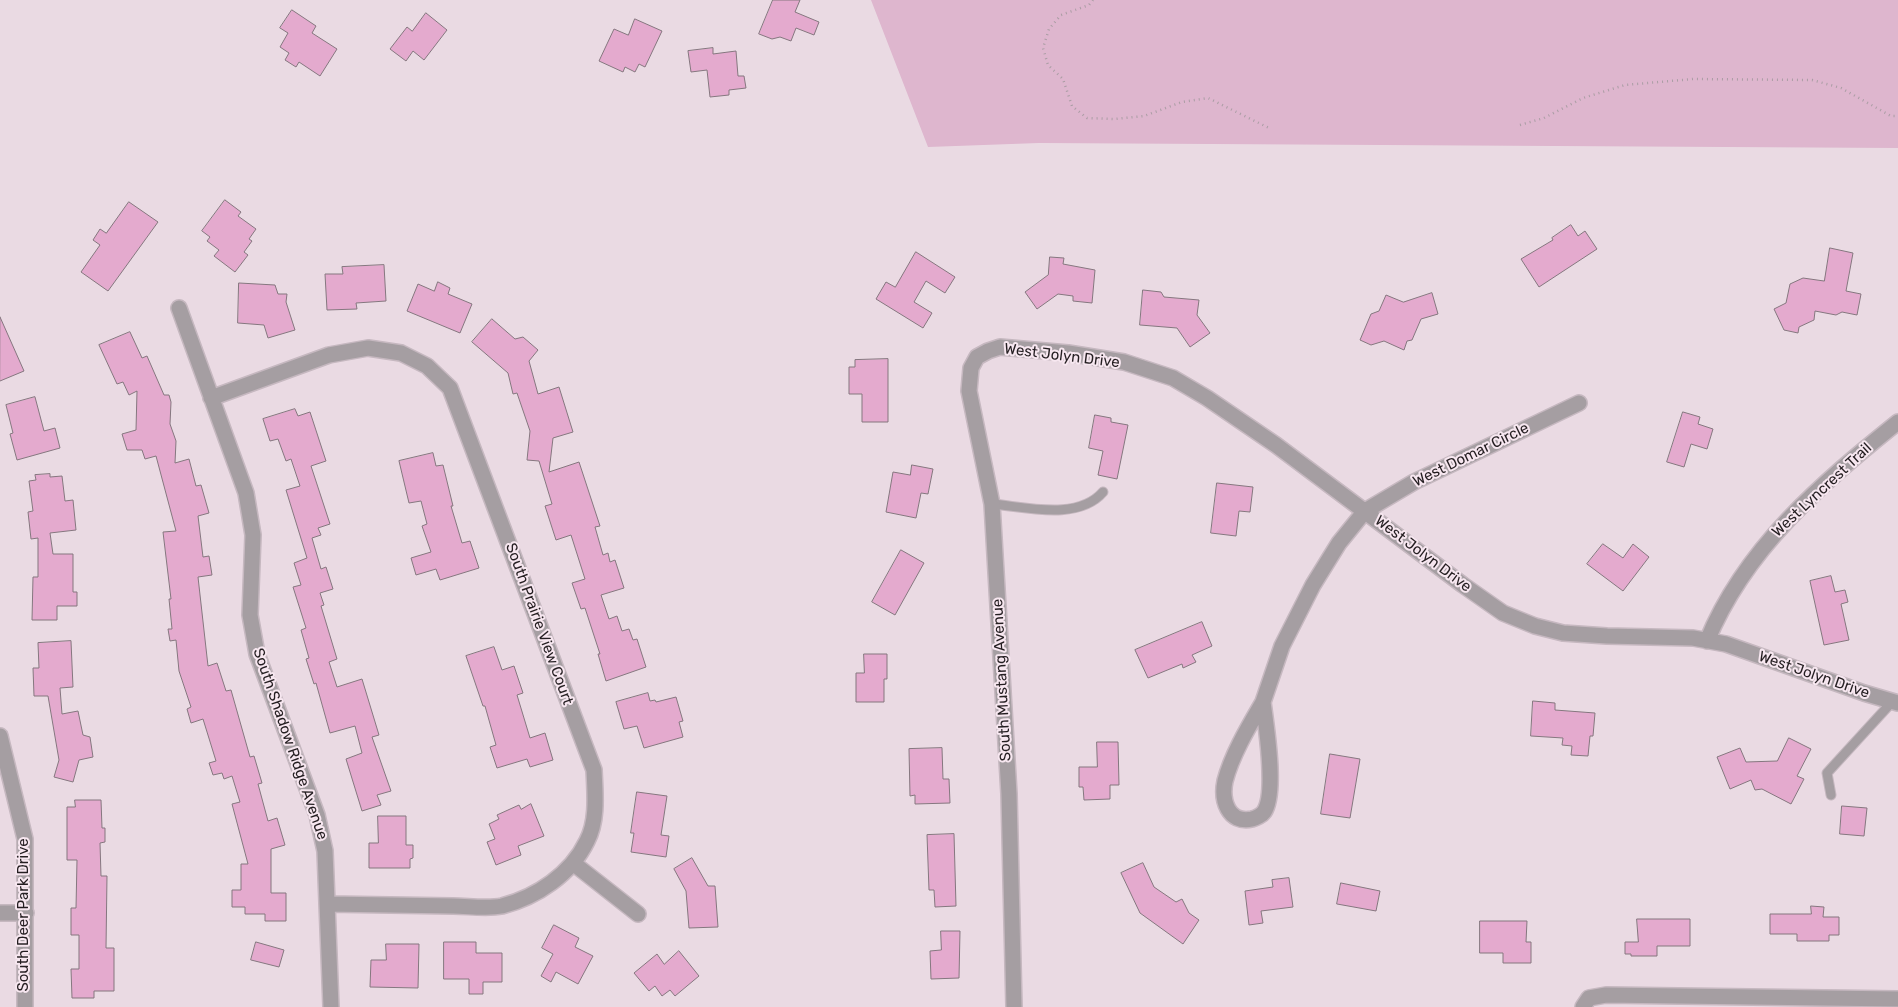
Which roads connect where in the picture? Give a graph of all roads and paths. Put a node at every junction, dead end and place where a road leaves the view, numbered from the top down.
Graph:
1 (1093, 0) edge
2 (1898, 116) edge
3 (1520, 125) dead end
4 (1269, 128) dead end
5 (179, 308) dead end
6 (977, 357) joint
7 (211, 398) junction
8 (1579, 403) dead end
9 (1898, 422) edge
10 (1103, 492) dead end
11 (992, 504) junction
12 (1365, 510) junction
13 (1708, 641) junction
14 (1263, 702) junction
15 (1895, 702) edge
16 (0, 736) edge
17 (1832, 795) dead end
18 (573, 863) junction
19 (328, 904) junction
20 (0, 913) edge
21 (26, 913) junction
22 (638, 914) dead end
23 (1898, 999) edge
24 (25, 1007) edge
25 (331, 1007) edge
26 (1014, 1007) edge
27 (1583, 1007) edge

1 - 4 path
2 - 3 path
5 - 7 street, South Shadow Ridge Avenue
6 - 11 street, South Mustang Avenue
6 - 12 street, West Jolyn Drive
7 - 18 street, South Prairie View Court
7 - 19 street, South Shadow Ridge Avenue
8 - 12 street, West Domar Circle
9 - 13 street, West Lyncrest Trail
10 - 11 lane
11 - 26 street, South Mustang Avenue
12 - 13 street, West Jolyn Drive
12 - 14 street
13 - 15 street, West Jolyn Drive
14 - 14 street
15 - 17 lane
16 - 21 street, South Deer Park Drive
18 - 19 street, South Prairie View Court
18 - 22 street
19 - 25 street, South Shadow Ridge Avenue
20 - 21 street
21 - 24 street, South Deer Park Drive
23 - 27 street

